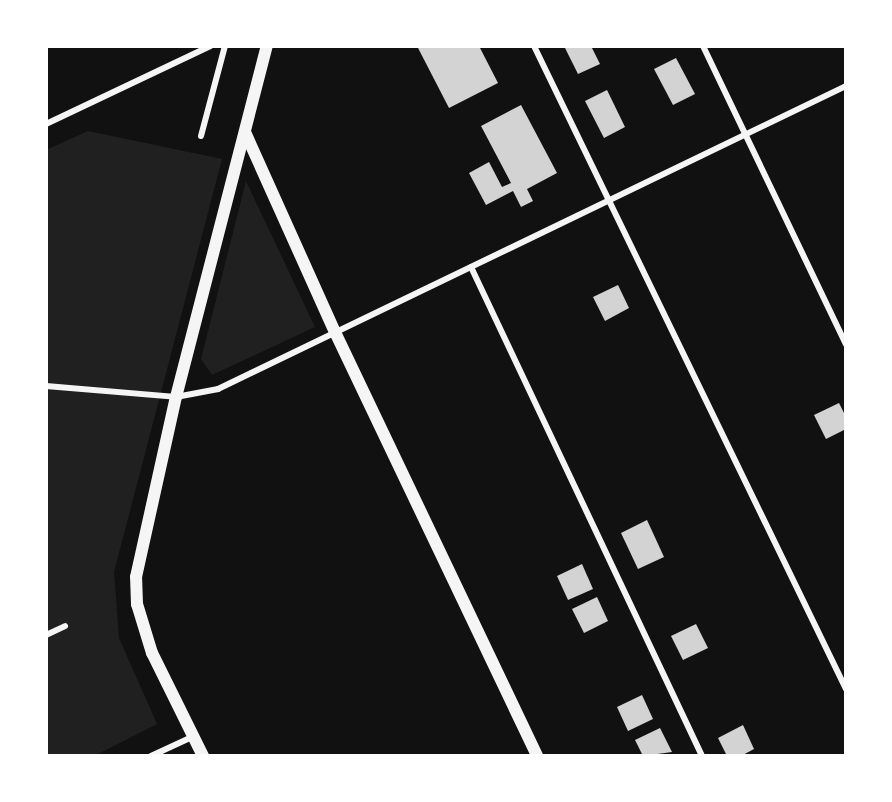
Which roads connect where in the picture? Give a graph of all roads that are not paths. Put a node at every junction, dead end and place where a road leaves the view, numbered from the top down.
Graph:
1 (210, 46) edge
2 (225, 46) edge
3 (267, 46) edge
4 (534, 46) edge
5 (704, 46) edge
6 (846, 86) edge
7 (46, 124) edge
8 (245, 132) junction
9 (745, 134) junction
10 (201, 136) dead end
11 (607, 199) junction
12 (471, 267) junction
13 (335, 332) junction
14 (846, 345) edge
15 (46, 386) edge
16 (176, 397) junction
17 (65, 626) dead end
18 (46, 634) edge
19 (846, 689) edge
20 (194, 736) junction
21 (152, 756) edge
22 (203, 756) edge
23 (537, 756) edge
24 (702, 756) edge

1 - 7 street
2 - 10 street
3 - 8 main road
4 - 11 street
5 - 9 street
6 - 9 street
8 - 13 main road
8 - 16 main road
9 - 11 street
9 - 14 street
11 - 12 street
11 - 19 street
12 - 13 street
12 - 24 street
13 - 16 street
13 - 23 main road
15 - 16 street
16 - 20 main road
17 - 18 street
20 - 21 street
20 - 22 main road

